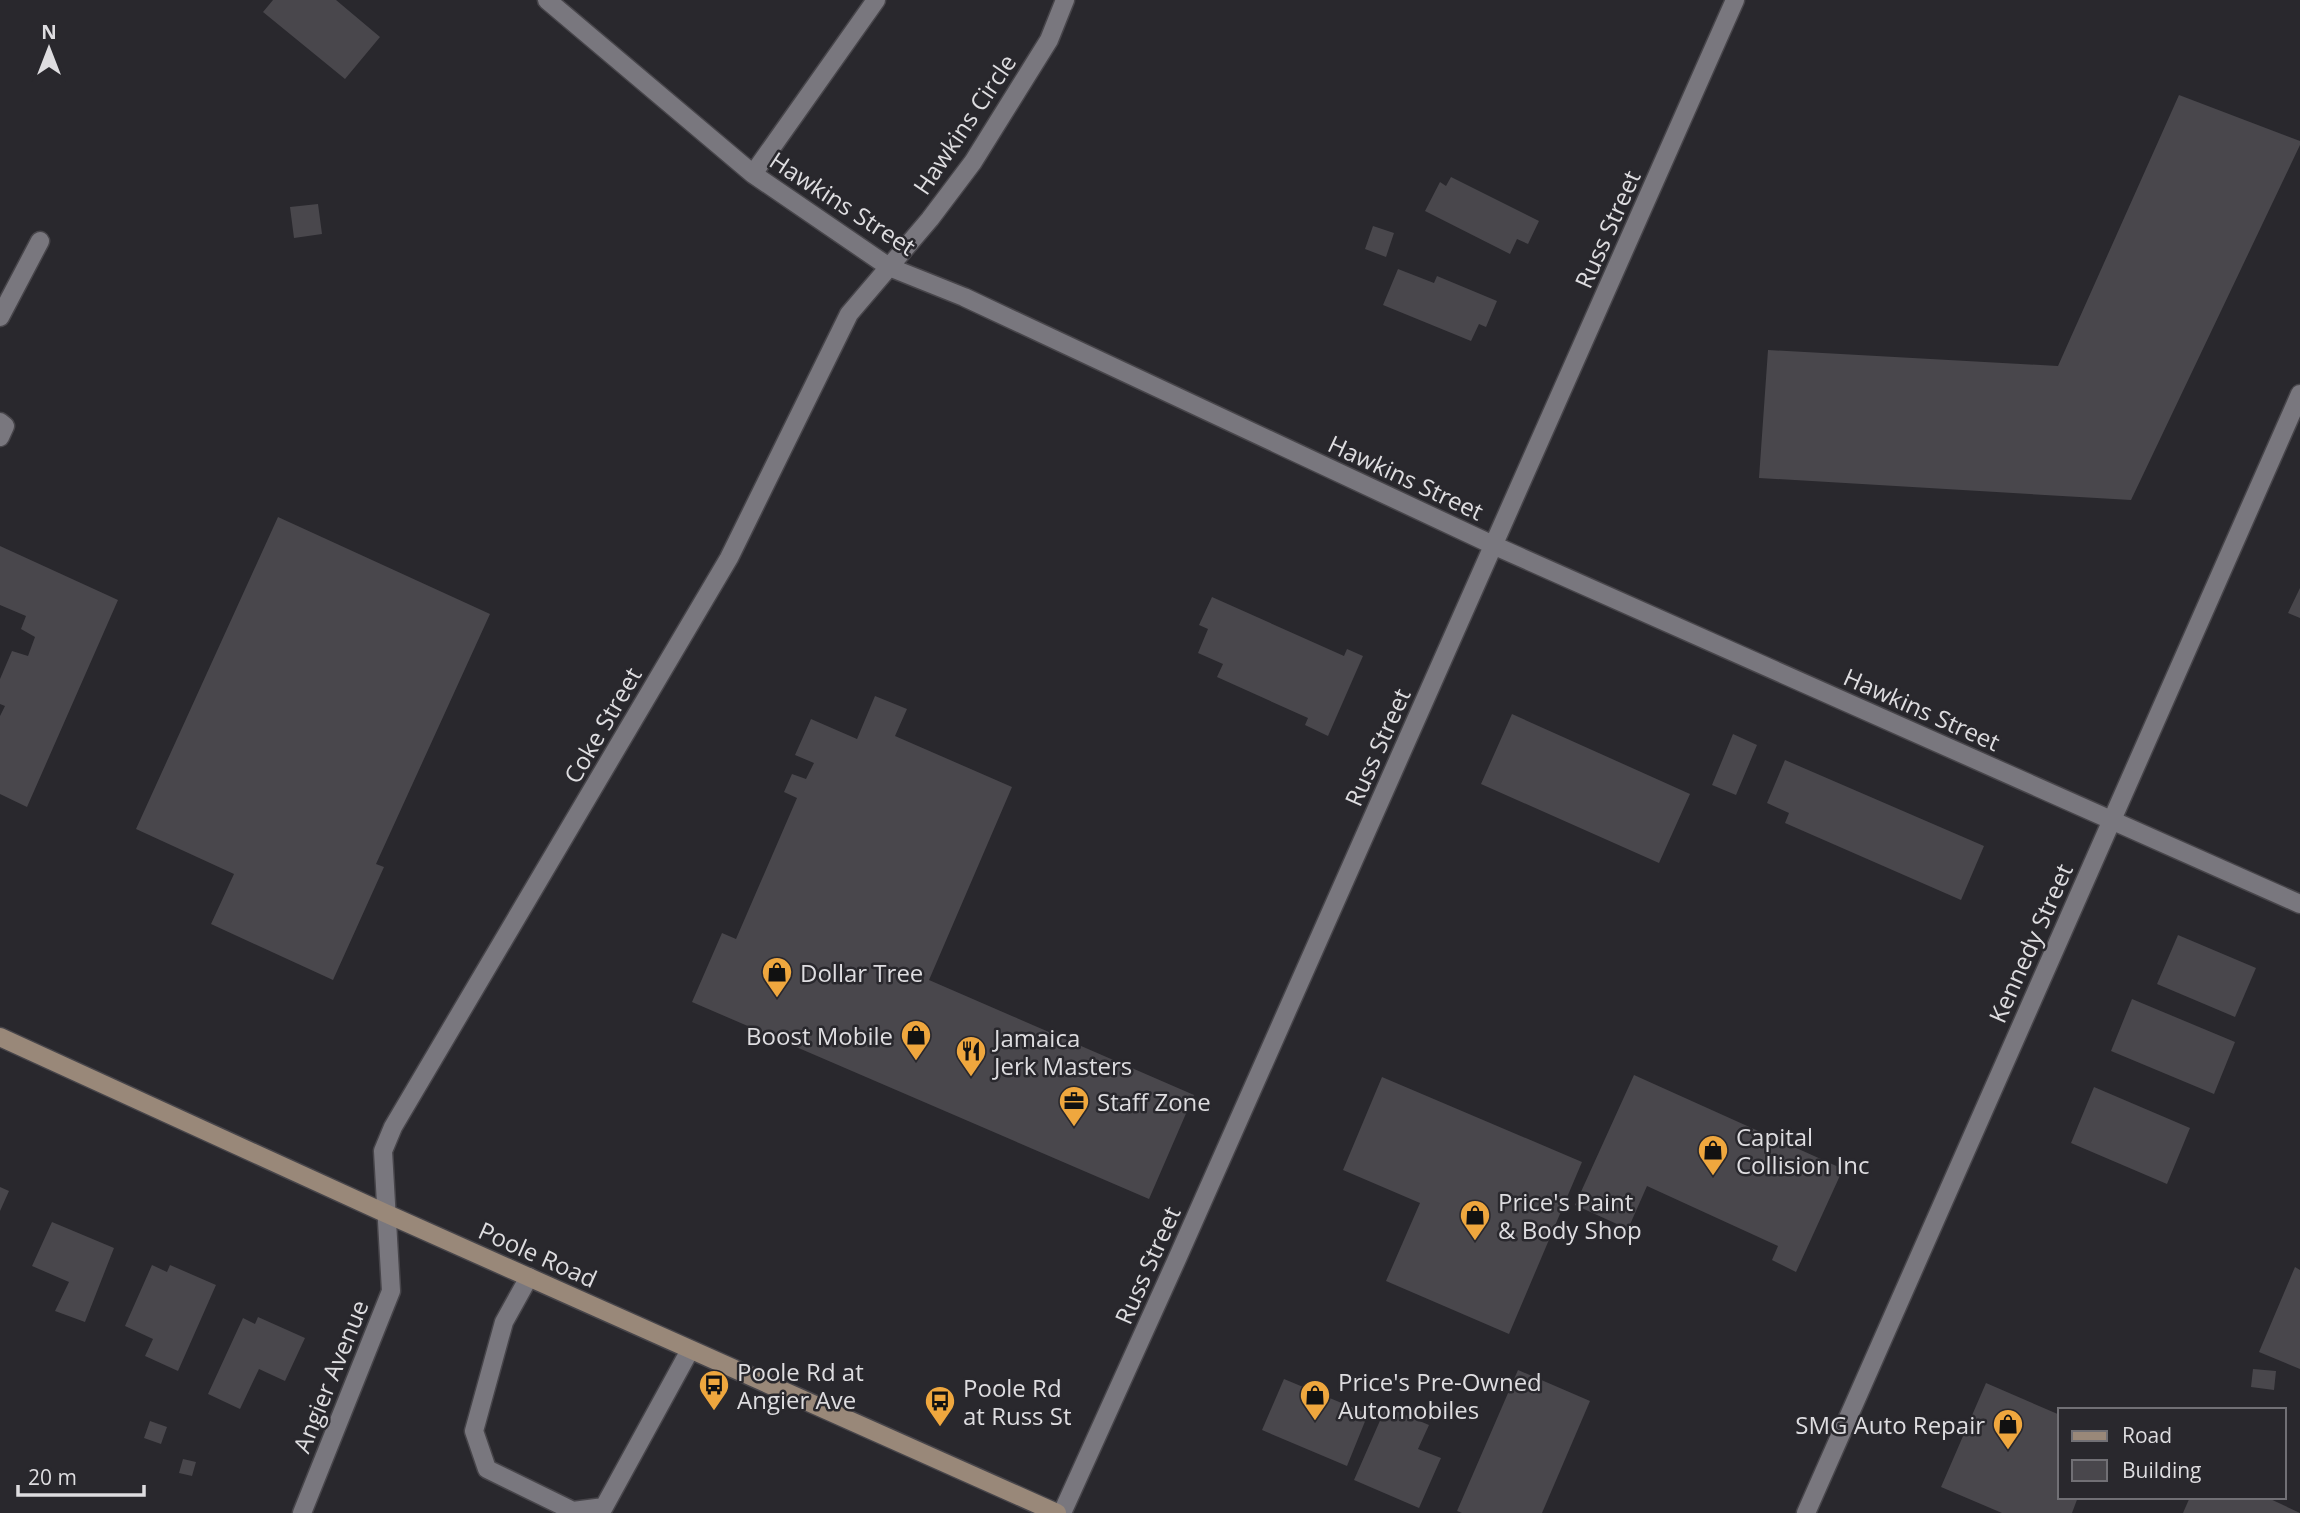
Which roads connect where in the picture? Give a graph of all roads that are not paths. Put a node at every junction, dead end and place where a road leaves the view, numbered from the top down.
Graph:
1 (547, 0) edge
2 (876, 0) edge
3 (1065, 0) edge
4 (1735, 0) edge
5 (753, 174) junction
6 (40, 241) dead end
7 (889, 267) junction
8 (0, 317) edge
9 (2300, 394) edge
10 (0, 422) edge
11 (0, 437) edge
12 (1493, 545) junction
13 (2111, 820) junction
14 (2300, 904) edge
15 (0, 1037) edge
16 (385, 1213) junction
17 (529, 1277) junction
18 (690, 1350) junction
19 (302, 1513) edge
20 (1057, 1513) edge
21 (1062, 1513) edge
22 (1806, 1513) edge

1 - 5 street, Hawkins Street
2 - 5 street
3 - 7 street, Hawkins Circle
4 - 12 street, Russ Street
5 - 7 street, Hawkins Street
6 - 8 street
7 - 12 street, Hawkins Street
7 - 16 street, Coke Street
9 - 13 street, Kennedy Street
10 - 11 street
12 - 13 street, Hawkins Street
12 - 21 street, Russ Street
13 - 14 street, Hawkins Street
13 - 22 street, Kennedy Street
15 - 16 main road, Poole Road
16 - 17 main road, Poole Road
16 - 19 street, Angier Avenue
17 - 18 main road, Poole Road
17 - 18 street
18 - 20 main road, Poole Road

